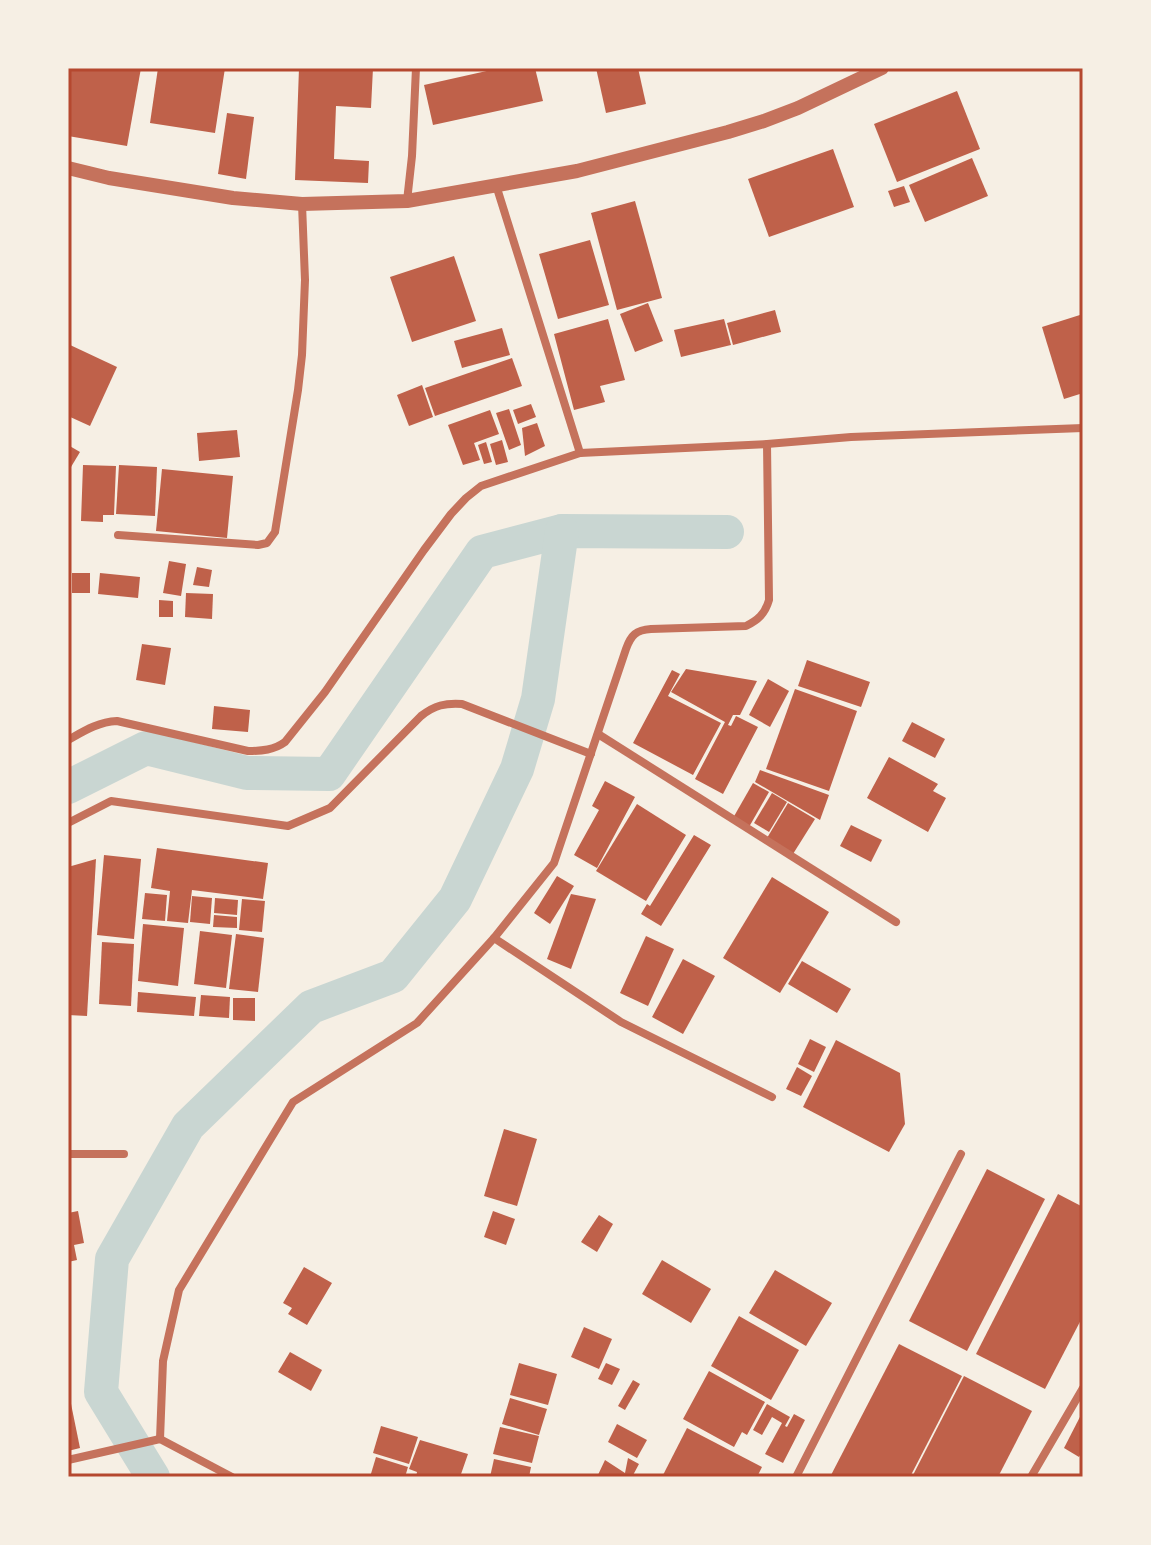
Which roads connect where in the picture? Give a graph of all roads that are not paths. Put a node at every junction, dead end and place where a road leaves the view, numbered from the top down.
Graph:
1 (416, 68) edge
2 (882, 68) edge
3 (68, 168) edge
4 (496, 185) junction
5 (407, 201) junction
6 (302, 204) junction
7 (1083, 428) edge
8 (767, 444) junction
9 (580, 453) junction
10 (118, 535) dead end
11 (598, 734) junction
12 (68, 740) edge
13 (591, 754) junction
14 (68, 823) edge
15 (896, 922) dead end
16 (494, 938) junction
17 (772, 1097) dead end
18 (68, 1154) edge
19 (124, 1154) dead end
20 (961, 1154) dead end
21 (1083, 1388) edge
22 (160, 1439) junction
23 (68, 1460) edge
24 (232, 1477) edge
25 (796, 1477) edge
26 (1031, 1477) edge

1 - 5 street
2 - 4 street
3 - 6 street
4 - 5 street
4 - 9 street
5 - 6 street
6 - 10 street
7 - 8 street
8 - 9 street
8 - 11 street
9 - 12 street
11 - 13 street
11 - 15 street
13 - 14 street
13 - 16 street
16 - 17 street
16 - 22 street
18 - 19 street
20 - 25 street
21 - 26 street
22 - 23 street
22 - 24 street

